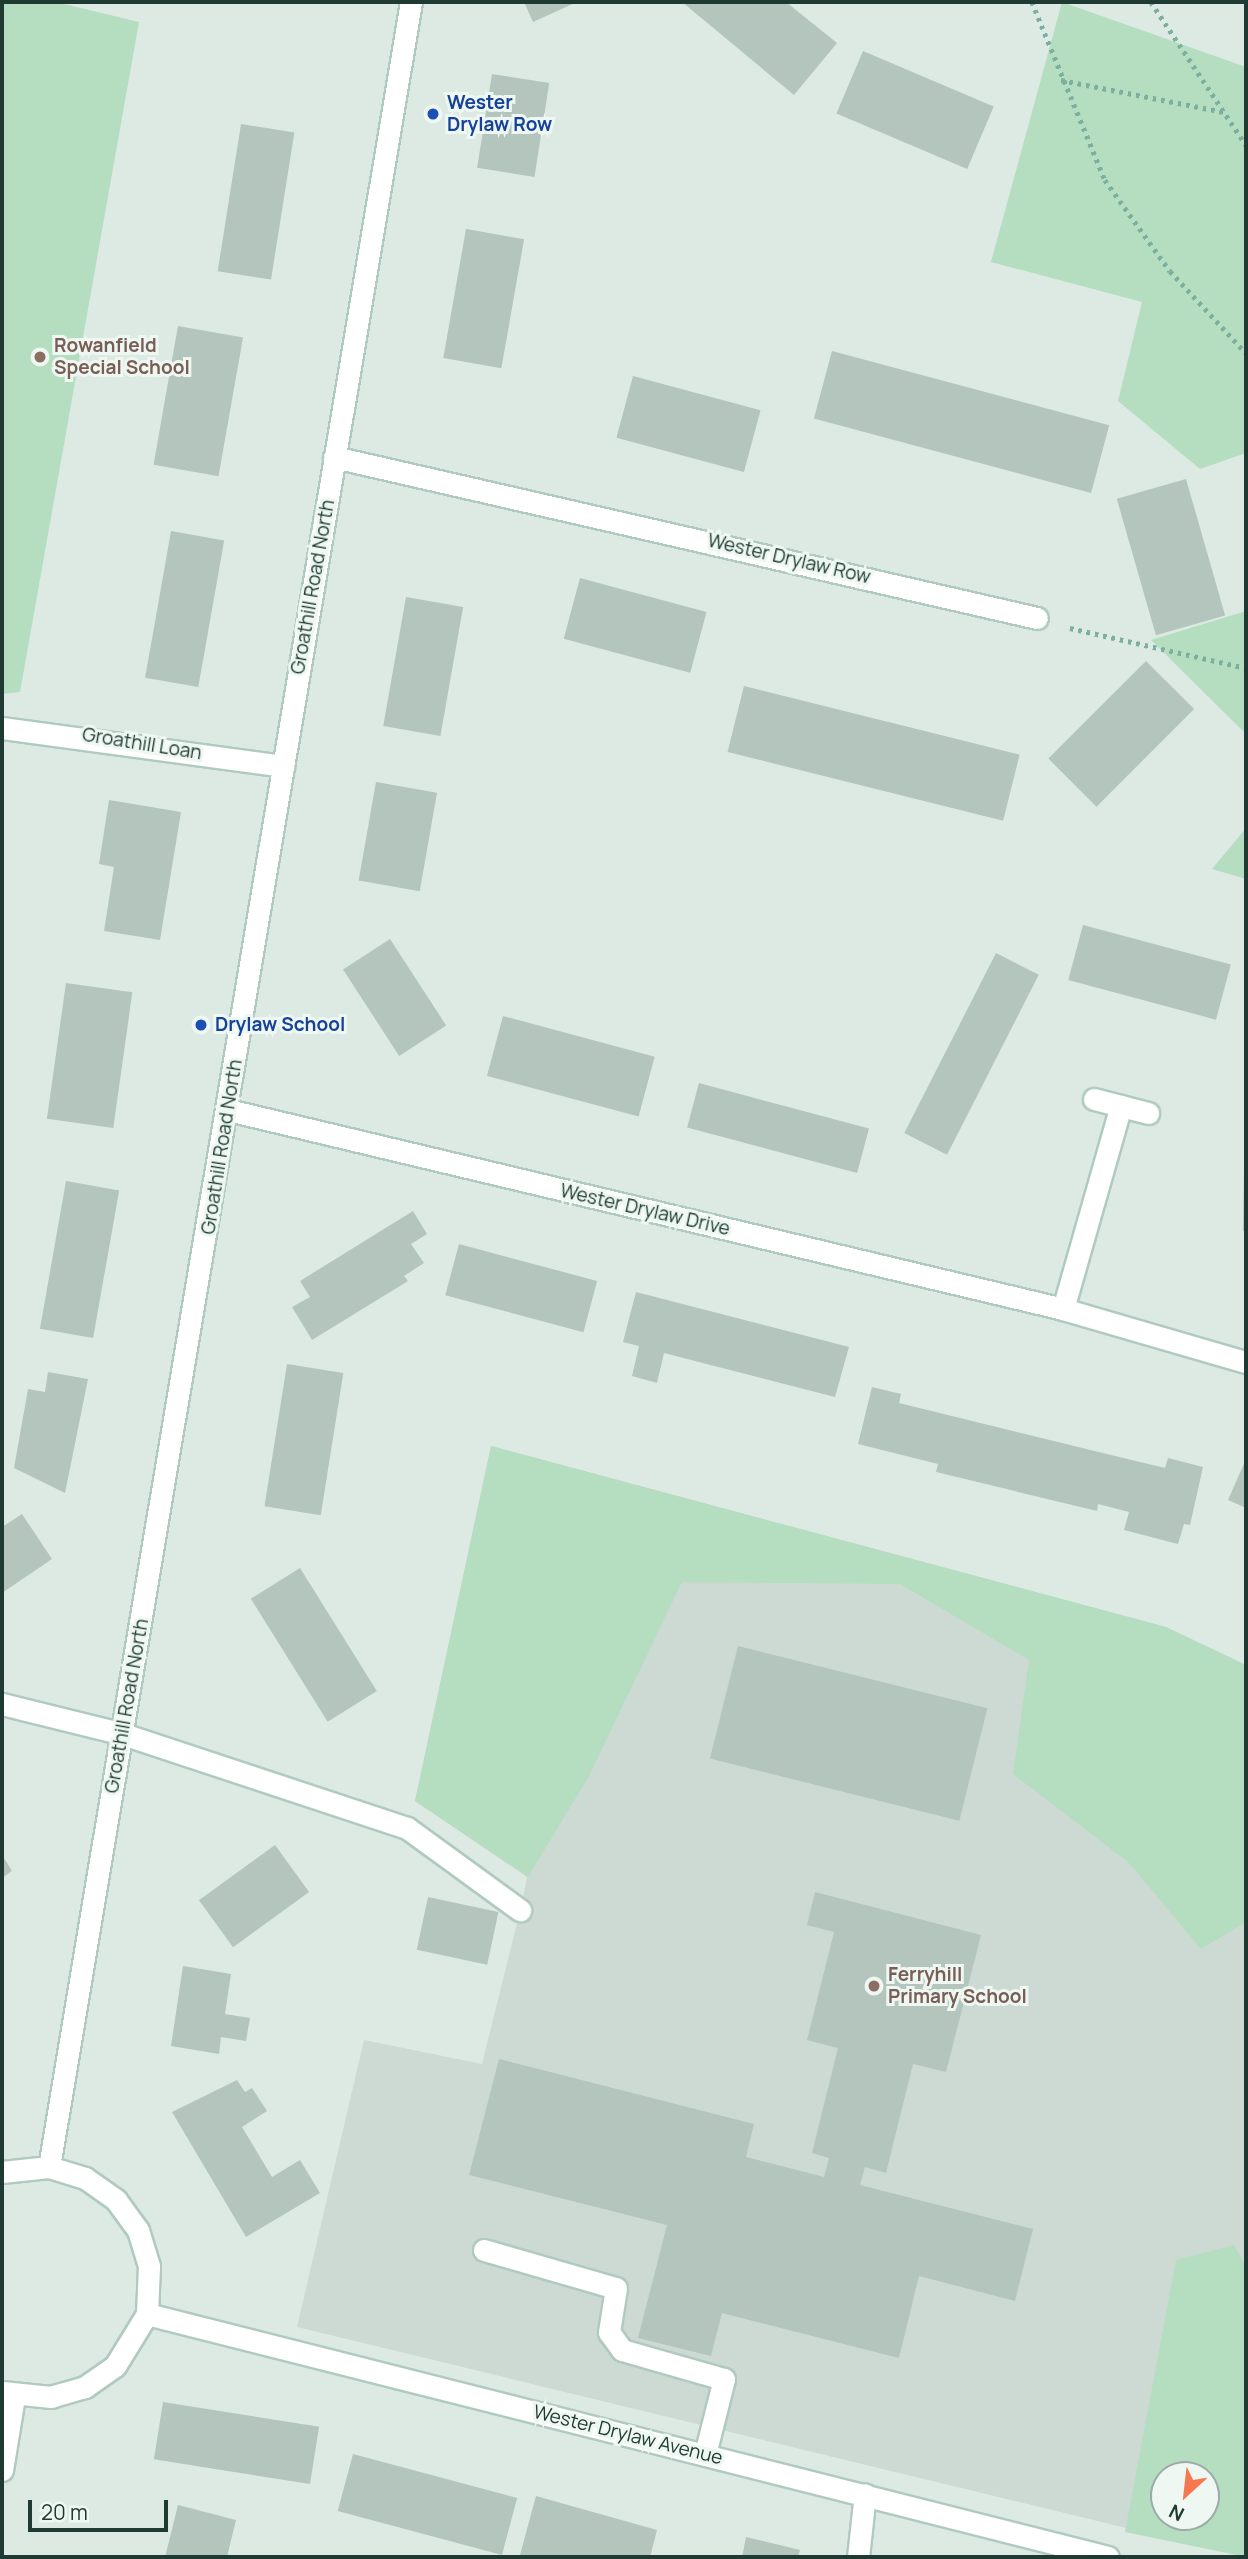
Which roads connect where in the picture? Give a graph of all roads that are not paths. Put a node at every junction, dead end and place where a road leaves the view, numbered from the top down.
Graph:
1 (411, 2) edge
2 (334, 457) junction
3 (1037, 618) road end
4 (2, 728) edge
5 (282, 766) junction
6 (1094, 1099) dead end
7 (1121, 1106) junction
8 (228, 1110) junction
9 (1148, 1112) dead end
10 (1063, 1309) junction
11 (1246, 1362) edge
12 (2, 1704) edge
13 (122, 1734) junction
14 (520, 1910) dead end
15 (49, 2167) junction
16 (2, 2172) edge
17 (484, 2250) dead end
18 (147, 2314) junction
19 (8, 2395) edge
20 (705, 2454) junction
21 (2, 2470) edge
22 (865, 2494) junction
23 (858, 2557) edge
24 (1108, 2557) edge

1 - 2 street, Groathill Road North
2 - 3 street, Wester Drylaw Row
2 - 5 street, Groathill Road North
4 - 5 street, Groathill Loan
5 - 8 street, Groathill Road North
6 - 7 street
7 - 9 street
7 - 10 street
8 - 10 street, Wester Drylaw Drive
8 - 13 street, Groathill Road North
10 - 11 street, Wester Drylaw Drive
12 - 13 street
13 - 14 street
13 - 15 street, Groathill Road North
15 - 16 street
15 - 18 street
17 - 20 street
18 - 19 street
18 - 20 street, Wester Drylaw Avenue
19 - 21 street
20 - 22 street, Wester Drylaw Avenue
22 - 23 street
22 - 24 street, Wester Drylaw Avenue

